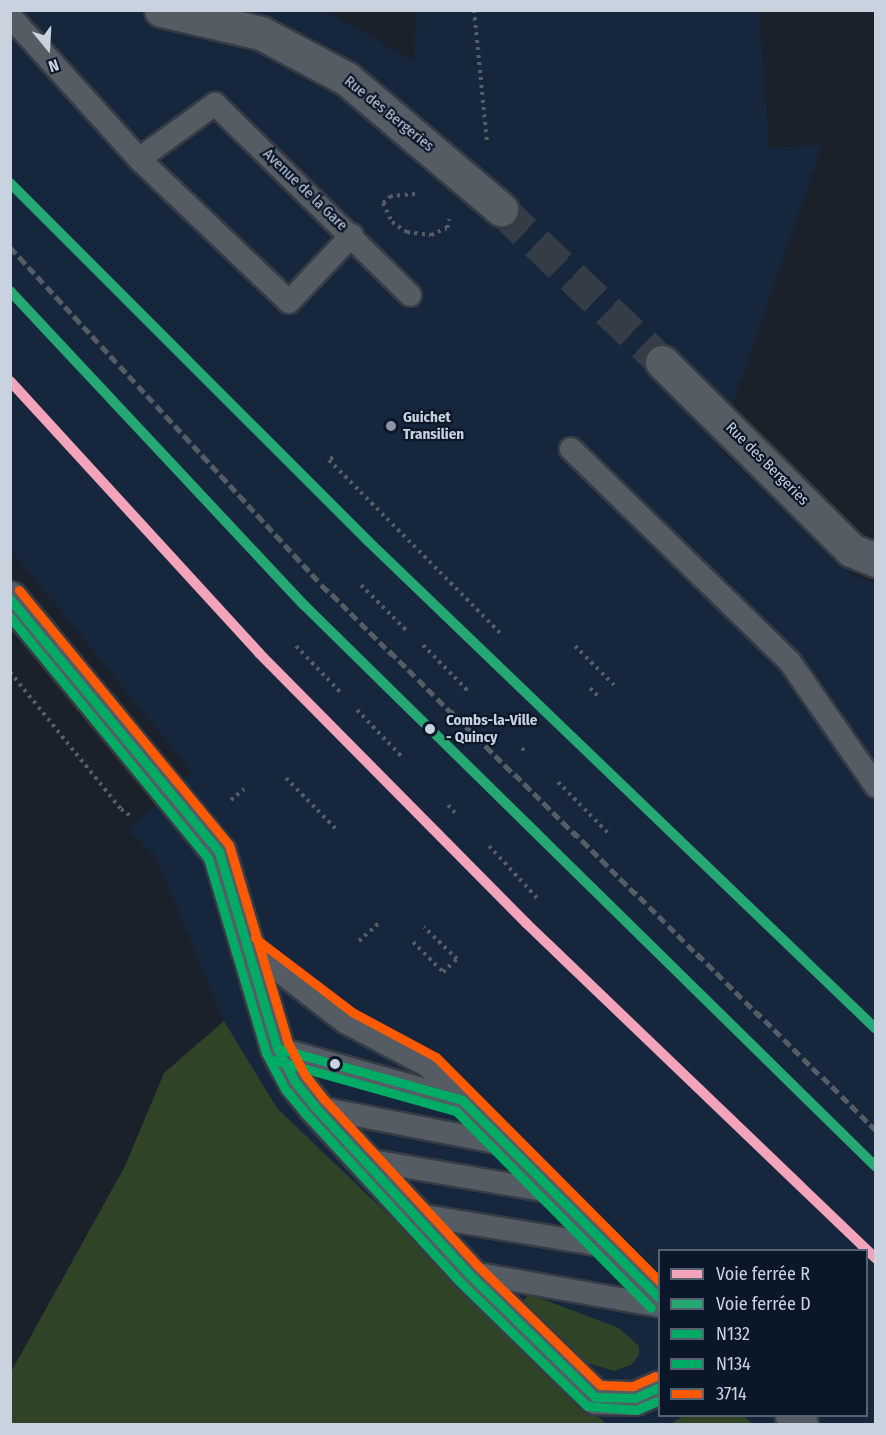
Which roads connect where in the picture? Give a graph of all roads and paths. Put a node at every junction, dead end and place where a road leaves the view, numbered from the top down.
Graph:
1 (162, 10) edge
2 (474, 10) edge
3 (10, 16) edge
4 (139, 159) junction
5 (475, 186) junction
6 (422, 195) dead end
7 (501, 209) tunnel mouth
8 (352, 235) junction
9 (410, 295) dead end
10 (662, 362) tunnel mouth
11 (571, 449) dead end
12 (333, 457) dead end
13 (876, 560) edge
14 (361, 585) dead end
15 (10, 598) edge
16 (407, 631) dead end
17 (501, 634) dead end
18 (423, 645) dead end
19 (296, 646) dead end
20 (575, 646) dead end
21 (614, 686) dead end
22 (590, 688) dead end
23 (469, 692) dead end
24 (341, 693) dead end
25 (600, 698) dead end
26 (357, 710) dead end
27 (522, 748) dead end
28 (526, 753) dead end
29 (402, 757) dead end
30 (286, 778) dead end
31 (558, 782) dead end
32 (876, 786) edge
33 (448, 805) dead end
34 (458, 816) dead end
35 (336, 829) dead end
36 (609, 834) dead end
37 (489, 846) dead end
38 (538, 899) dead end
39 (380, 922) dead end
40 (424, 927) dead end
41 (359, 941) dead end
42 (413, 942) dead end
43 (248, 947) junction
44 (277, 1048) junction
45 (462, 1100) junction
46 (315, 1107) junction
47 (506, 1144) junction
48 (361, 1159) junction
49 (554, 1192) junction
50 (413, 1214) junction
51 (606, 1246) junction
52 (467, 1272) junction
53 (658, 1298) edge
54 (658, 1306) edge
55 (658, 1388) edge
56 (595, 1397) junction
57 (626, 1425) edge

1 - 5 street, Rue des Bergeries
2 - 5 path
3 - 4 lane, Avenue de la Gare
4 - 8 lane, Avenue de la Gare
4 - 8 lane, Avenue de la Gare
5 - 6 path
5 - 7 street, Rue des Bergeries
8 - 9 lane
10 - 13 street, Rue des Bergeries
11 - 32 lane
12 - 17 path
14 - 16 path
15 - 43 street
18 - 23 path
19 - 24 path
20 - 21 path
22 - 25 path
26 - 29 path
27 - 28 path
30 - 35 path
31 - 36 path
33 - 34 path
37 - 38 path
39 - 41 path
40 - 42 path
43 - 44 street
43 - 45 lane
44 - 45 lane
44 - 46 street
45 - 47 lane
46 - 47 lane
46 - 48 street
47 - 49 lane
48 - 49 lane
48 - 50 street
49 - 51 lane
50 - 51 lane
50 - 52 street
51 - 53 lane
52 - 54 lane
52 - 56 street
55 - 56 street
56 - 57 street

